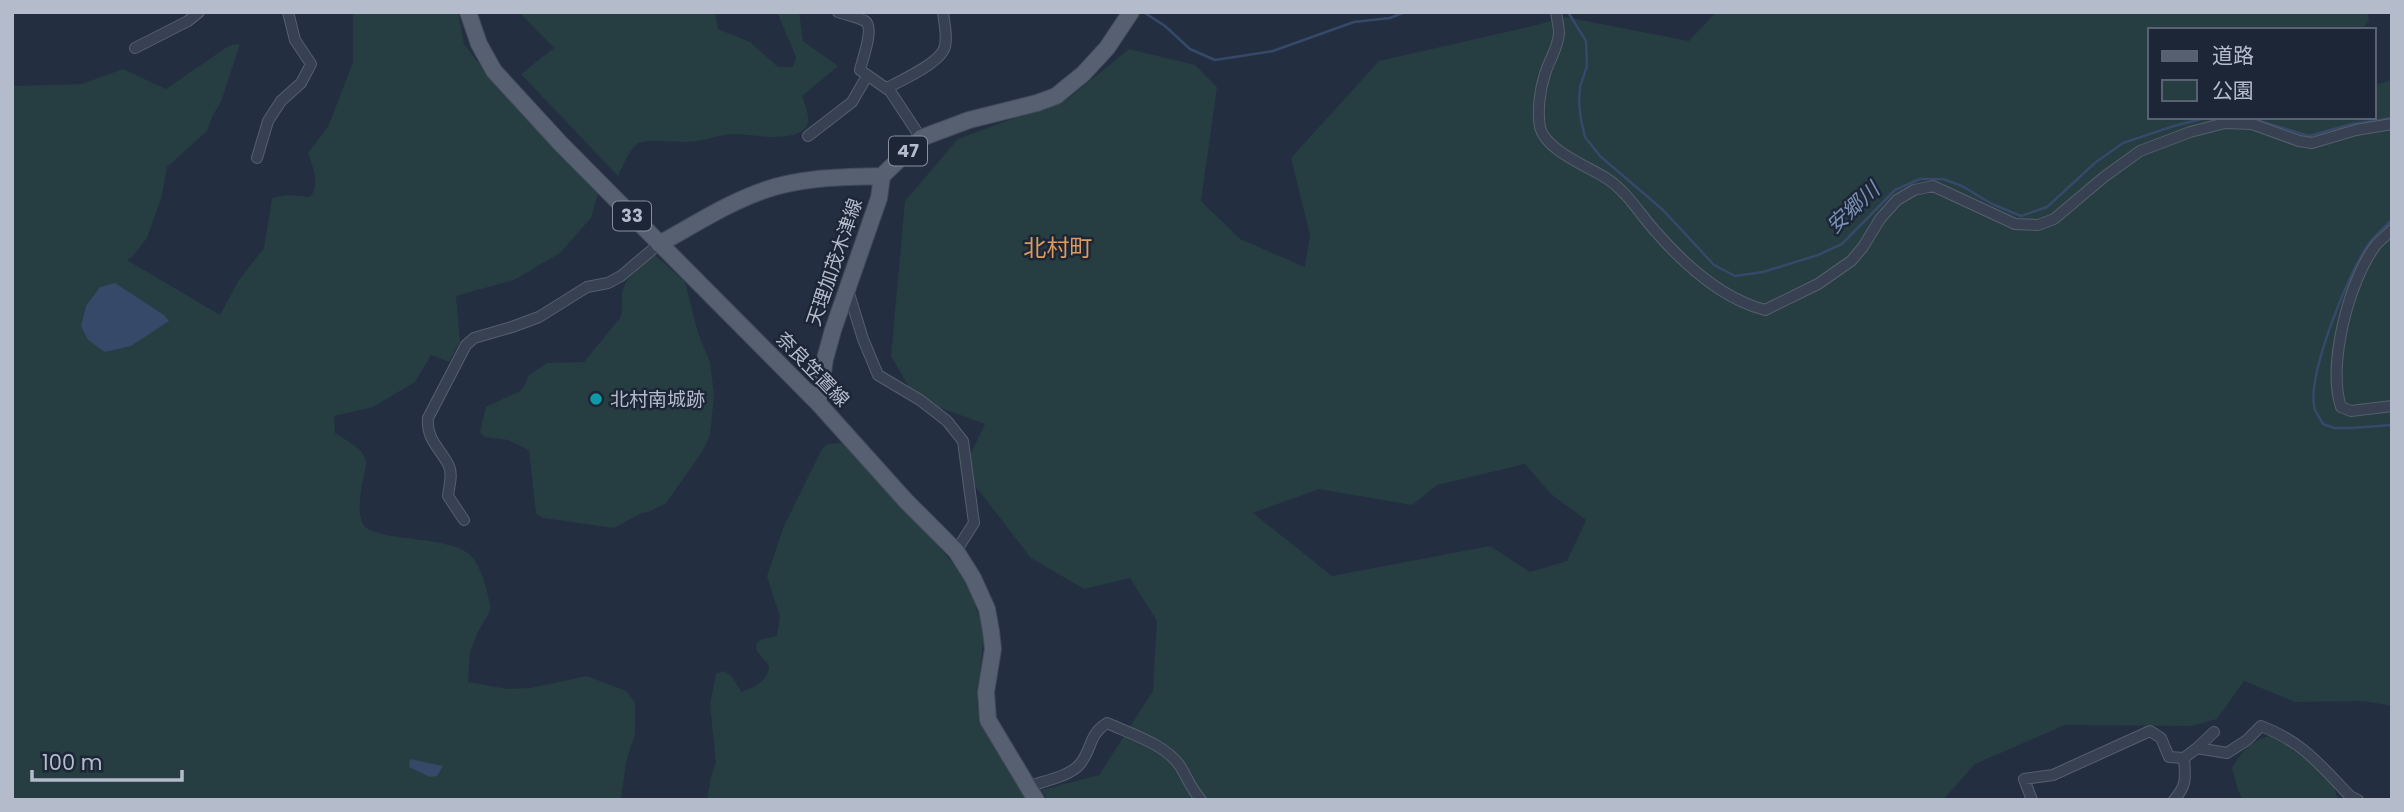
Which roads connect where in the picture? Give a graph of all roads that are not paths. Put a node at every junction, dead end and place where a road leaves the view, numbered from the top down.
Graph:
1 (199, 12) edge
2 (288, 12) edge
3 (468, 12) edge
4 (838, 12) edge
5 (943, 12) edge
6 (1131, 12) edge
7 (1556, 12) edge
8 (135, 48) dead end
9 (867, 76) junction
10 (887, 88) junction
11 (2392, 124) edge
12 (808, 136) dead end
13 (921, 138) junction
14 (257, 158) dead end
15 (882, 176) junction
16 (2392, 230) edge
17 (659, 244) junction
18 (848, 288) junction
19 (818, 403) junction
20 (2392, 406) edge
21 (464, 520) dead end
22 (956, 551) junction
23 (2214, 732) dead end
24 (2197, 748) junction
25 (2184, 758) junction
26 (1032, 793) edge
27 (1201, 800) edge
28 (2032, 800) edge
29 (2174, 800) edge
30 (2358, 800) edge

1 - 8 street
2 - 14 street
3 - 17 main road, 奈良笠置線 / 33
4 - 9 street
5 - 10 street
6 - 13 main road, 47
7 - 11 street
9 - 10 street
9 - 12 street
10 - 13 street
13 - 15 main road, 47
15 - 17 main road, 天理加茂木津線 / 47
15 - 18 main road, 天理加茂木津線 / 47
16 - 20 street
17 - 19 main road, 奈良笠置線 / 33
17 - 21 street
18 - 19 main road, 天理加茂木津線 / 47
18 - 22 street
19 - 22 main road, 奈良笠置線 / 33
22 - 26 main road, 奈良笠置線 / 33
23 - 24 street
24 - 25 street
24 - 30 street
25 - 28 street
25 - 29 street
26 - 27 street

